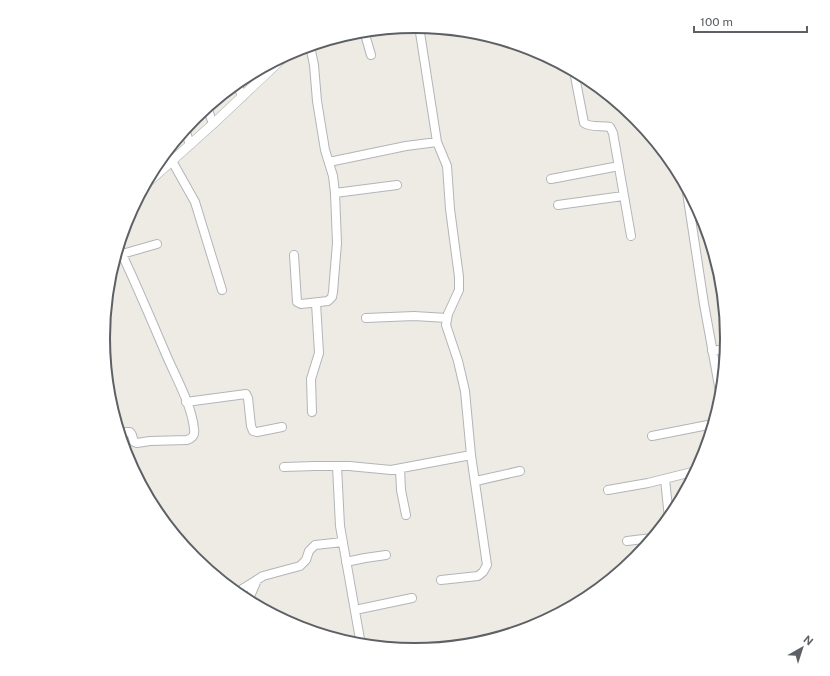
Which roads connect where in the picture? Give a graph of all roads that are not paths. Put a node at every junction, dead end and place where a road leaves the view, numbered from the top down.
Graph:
1 (420, 33) edge
2 (366, 37) edge
3 (311, 51) edge
4 (371, 55) dead end
5 (264, 73) edge
6 (575, 79) edge
7 (239, 89) edge
8 (242, 97) junction
9 (209, 113) edge
10 (213, 124) junction
11 (187, 136) edge
12 (437, 142) junction
13 (190, 145) junction
14 (168, 159) edge
15 (170, 162) junction
16 (329, 162) junction
17 (619, 166) junction
18 (160, 171) edge
19 (551, 179) dead end
20 (397, 185) dead end
21 (335, 193) junction
22 (623, 196) junction
23 (689, 202) edge
24 (558, 206) dead end
25 (631, 236) dead end
26 (157, 244) dead end
27 (123, 250) edge
28 (122, 254) edge
29 (294, 255) dead end
30 (222, 290) dead end
31 (316, 303) junction
32 (366, 318) dead end
33 (447, 318) junction
34 (719, 350) edge
35 (712, 351) junction
36 (717, 377) edge
37 (186, 402) junction
38 (312, 412) dead end
39 (707, 425) edge
40 (282, 427) dead end
41 (125, 432) edge
42 (652, 436) dead end
43 (471, 455) junction
44 (337, 466) junction
45 (284, 467) dead end
46 (400, 469) junction
47 (520, 471) dead end
48 (689, 473) edge
49 (664, 479) junction
50 (476, 481) junction
51 (608, 490) dead end
52 (668, 509) edge
53 (406, 515) dead end
54 (644, 539) edge
55 (627, 541) dead end
56 (342, 542) junction
57 (386, 555) dead end
58 (346, 562) junction
59 (258, 579) junction
60 (441, 580) dead end
61 (242, 589) edge
62 (251, 595) edge
63 (412, 598) dead end
64 (355, 610) junction
65 (360, 638) edge

1 - 12 street
2 - 4 street
3 - 16 street
5 - 8 street
6 - 17 street
7 - 8 street
8 - 10 street
9 - 10 street
10 - 13 street
11 - 13 street
12 - 16 street
12 - 33 street
13 - 15 street
14 - 15 street
15 - 18 street
15 - 30 street
16 - 21 street
17 - 19 street
17 - 22 street
20 - 21 street
21 - 31 street
22 - 24 street
22 - 25 street
23 - 35 street
26 - 27 street
28 - 37 street
29 - 31 street
31 - 38 street
32 - 33 street
33 - 43 street
34 - 35 street
35 - 36 street
37 - 40 street
37 - 41 street
39 - 42 street
43 - 46 street
43 - 50 street
44 - 45 street
44 - 46 street
44 - 56 street
46 - 53 street
47 - 50 street
48 - 49 street
49 - 51 street
49 - 52 street
50 - 60 street
54 - 55 street
56 - 58 street
56 - 59 street
57 - 58 street
58 - 64 street
59 - 61 street
59 - 62 street
63 - 64 street
64 - 65 street

